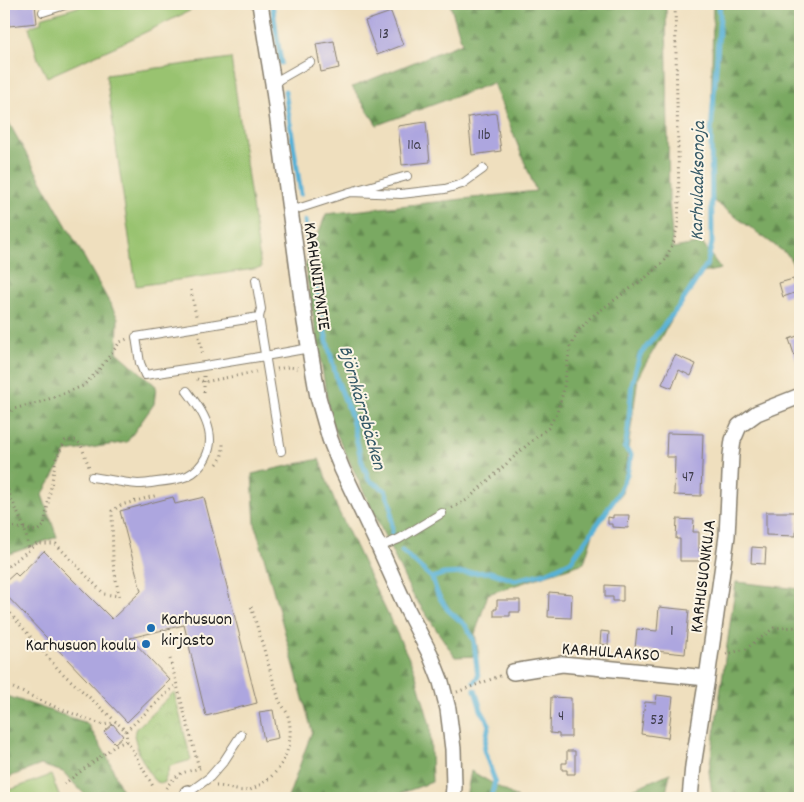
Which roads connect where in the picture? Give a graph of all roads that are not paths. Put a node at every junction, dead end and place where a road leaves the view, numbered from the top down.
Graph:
1 (68, 4) edge
2 (260, 4) edge
3 (43, 12) dead end
4 (310, 62) dead end
5 (273, 83) junction
6 (483, 169) dead end
7 (407, 176) dead end
8 (350, 192) junction
9 (291, 211) junction
10 (256, 280) dead end
11 (259, 317) junction
12 (310, 348) junction
13 (266, 356) junction
14 (187, 391) dead end
15 (800, 396) edge
16 (281, 451) dead end
17 (92, 477) road end
18 (442, 514) road end
19 (379, 547) junction
20 (513, 672) road end
21 (708, 678) junction
22 (241, 735) dead end
23 (187, 796) edge
24 (453, 798) edge
25 (690, 798) edge

1 - 3 lane
2 - 5 street, KARHUNIITYNTIE
4 - 5 lane
5 - 9 street, KARHUNIITYNTIE
6 - 8 lane
7 - 8 lane
8 - 9 lane
9 - 12 street, KARHUNIITYNTIE
10 - 11 lane
11 - 13 lane
11 - 13 lane
12 - 13 lane
12 - 19 street, KARHUNIITYNTIE
13 - 16 lane
14 - 17 lane
15 - 21 street, KARHUSUONKUJA
18 - 19 lane
19 - 24 street, KARHUNIITYNTIE
20 - 21 street, KARHULAAKSO
21 - 25 street, KARHUSUONKUJA
22 - 23 lane

